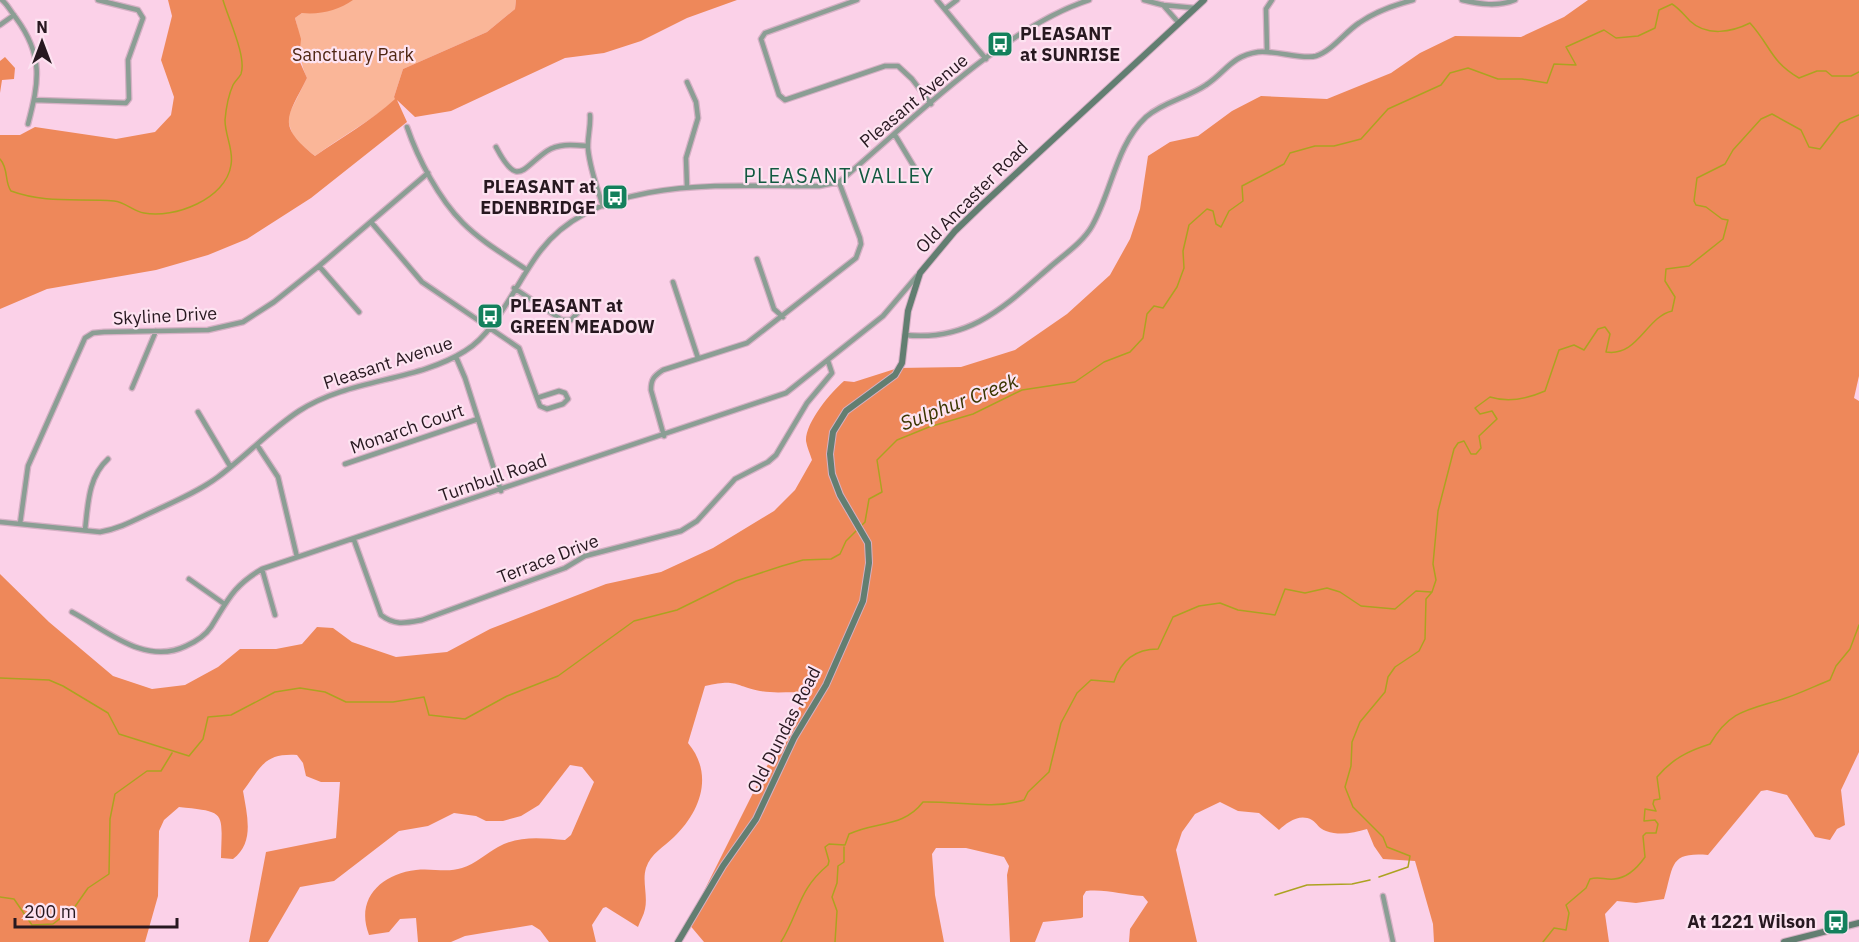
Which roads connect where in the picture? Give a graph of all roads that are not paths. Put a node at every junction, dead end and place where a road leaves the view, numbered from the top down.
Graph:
1 (2, 0) edge
2 (98, 0) edge
3 (857, 0) edge
4 (937, 0) edge
5 (957, 0) edge
6 (1089, 0) edge
7 (1144, 0) edge
8 (1204, 0) edge
9 (1272, 0) edge
10 (1413, 0) edge
11 (1462, 0) edge
12 (1515, 0) edge
13 (1163, 5) junction
14 (1195, 8) junction
15 (945, 9) junction
16 (14, 15) junction
17 (1178, 22) junction
18 (0, 25) edge
19 (1267, 51) junction
20 (986, 59) junction
21 (687, 82) dead end
22 (34, 100) junction
23 (931, 104) junction
24 (590, 115) dead end
25 (28, 124) dead end
26 (407, 127) dead end
27 (895, 135) junction
28 (588, 146) junction
29 (496, 147) dead end
30 (916, 170) dead end
31 (428, 173) junction
32 (840, 182) junction
33 (687, 187) junction
34 (603, 206) junction
35 (371, 222) junction
36 (757, 259) dead end
37 (320, 266) junction
38 (527, 270) junction
39 (920, 273) junction
40 (673, 282) dead end
41 (514, 288) junction
42 (585, 305) dead end
43 (359, 312) dead end
44 (783, 317) junction
45 (489, 327) junction
46 (156, 331) junction
47 (905, 335) junction
48 (456, 357) junction
49 (698, 358) junction
50 (828, 361) junction
51 (132, 388) dead end
52 (537, 399) junction
53 (198, 412) dead end
54 (478, 419) junction
55 (664, 436) junction
56 (257, 445) junction
57 (108, 459) dead end
58 (345, 464) dead end
59 (230, 466) junction
60 (501, 490) junction
61 (855, 518) joint
62 (0, 522) edge
63 (20, 524) junction
64 (85, 530) junction
65 (354, 540) junction
66 (297, 557) junction
67 (262, 569) junction
68 (189, 579) dead end
69 (223, 603) junction
70 (72, 612) dead end
71 (275, 615) dead end
72 (1383, 896) dead end
73 (1859, 923) edge
74 (678, 942) edge
75 (1393, 942) edge
76 (1784, 942) edge

1 - 16 street
2 - 22 street
3 - 23 street
4 - 15 street
5 - 15 street
6 - 20 street, Pleasant Avenue
7 - 13 street
8 - 14 street, Old Ancaster Road
9 - 19 street
10 - 19 street
11 - 12 street
13 - 14 street
13 - 17 street
14 - 17 street, Old Ancaster Road
15 - 20 street
16 - 18 street
16 - 22 street
17 - 39 street, Old Ancaster Road
19 - 47 street
20 - 23 street, Pleasant Avenue
21 - 33 street
22 - 25 street
23 - 27 street, Pleasant Avenue
24 - 28 street
26 - 31 street
27 - 30 street
27 - 32 street, Pleasant Avenue
28 - 29 street
28 - 34 street
31 - 35 street, Skyline Drive
31 - 38 street
32 - 33 street, Pleasant Avenue
32 - 44 street
33 - 34 street, Pleasant Avenue
34 - 38 street, Pleasant Avenue
35 - 37 street, Skyline Drive
35 - 45 street
36 - 44 street
37 - 43 street
37 - 46 street, Skyline Drive
38 - 41 street, Pleasant Avenue
39 - 47 street, Old Ancaster Road
39 - 50 street, Turnbull Road
40 - 49 street
41 - 42 street
41 - 45 street, Pleasant Avenue
44 - 49 street
45 - 48 street, Pleasant Avenue
45 - 52 street
46 - 51 street
46 - 63 street, Skyline Drive
47 - 61 street, Old Ancaster Road
48 - 54 street
48 - 56 street, Pleasant Avenue
49 - 55 street
50 - 55 street, Turnbull Road
50 - 65 street, Terrace Drive
52 - 52 street
53 - 59 street
54 - 58 street, Monarch Court
54 - 60 street
55 - 60 street, Turnbull Road
56 - 59 street, Pleasant Avenue
56 - 66 street
57 - 64 street
59 - 64 street, Pleasant Avenue
60 - 65 street, Turnbull Road
61 - 74 street, Old Dundas Road
62 - 63 street, Pleasant Avenue
63 - 64 street, Pleasant Avenue
65 - 66 street, Turnbull Road
66 - 67 street, Turnbull Road
67 - 69 street, Turnbull Road
67 - 71 street
68 - 69 street
69 - 70 street, Turnbull Road
72 - 75 street
73 - 76 street

